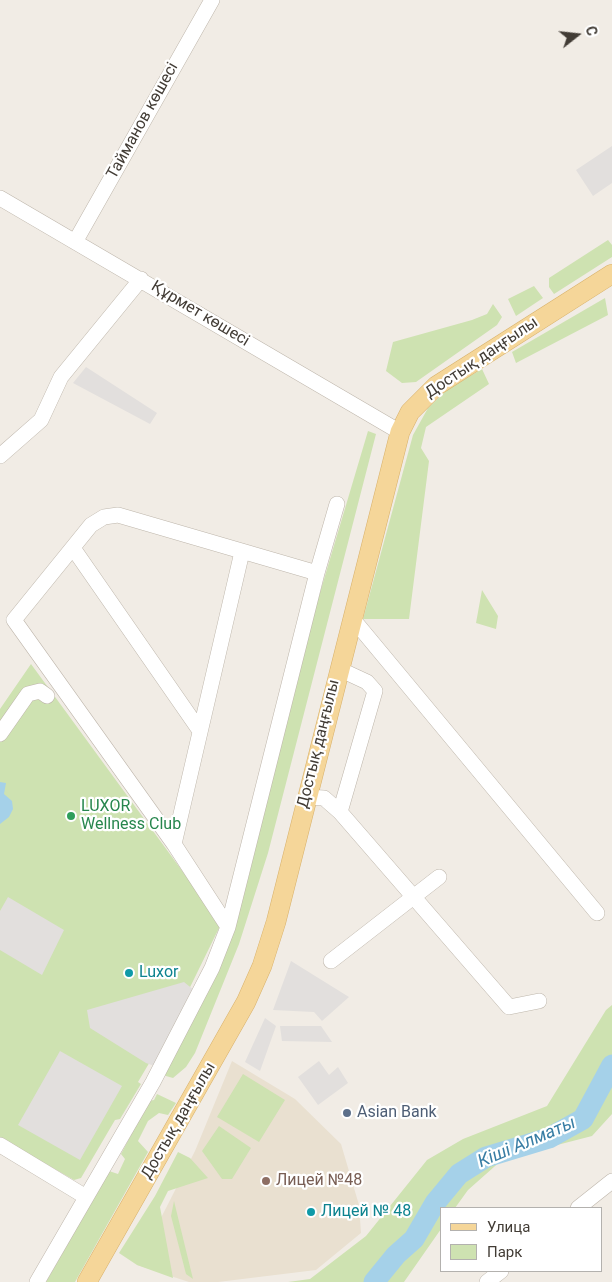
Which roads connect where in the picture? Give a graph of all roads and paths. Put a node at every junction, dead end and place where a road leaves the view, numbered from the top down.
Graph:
1 (212, 0) edge
2 (0, 198) edge
3 (75, 242) junction
4 (612, 274) edge
5 (141, 279) junction
6 (400, 432) junction
7 (0, 456) edge
8 (337, 504) dead end
9 (73, 548) junction
10 (242, 552) junction
11 (317, 573) junction
12 (352, 618) junction
13 (339, 669) junction
14 (47, 696) dead end
15 (200, 731) junction
16 (0, 734) edge
17 (306, 797) junction
18 (340, 812) junction
19 (174, 844) junction
20 (439, 877) dead end
21 (413, 896) junction
22 (597, 913) dead end
23 (228, 927) junction
24 (331, 962) dead end
25 (539, 1001) dead end
26 (0, 1145) edge
27 (612, 1181) edge
28 (86, 1197) junction
29 (579, 1207) edge
30 (500, 1272) edge
31 (37, 1282) edge
32 (87, 1282) edge
33 (487, 1282) edge

1 - 3 street, Тайманов көшесі
2 - 3 street, Құрмет көшесі
3 - 5 street, Құрмет көшесі
4 - 6 main road, Достық даңғылы
5 - 6 street, Құрмет көшесі
5 - 7 street
6 - 12 main road, Достық даңғылы
8 - 11 street
9 - 10 street
9 - 15 street
9 - 19 street
10 - 11 street
10 - 15 street
11 - 23 street
12 - 13 main road, Достық даңғылы
12 - 22 street
13 - 17 main road, Достық даңғылы
13 - 18 street
14 - 16 street
15 - 19 street
17 - 18 street
17 - 32 main road, Достық даңғылы
18 - 21 street
19 - 23 street
20 - 21 street
21 - 24 street
21 - 25 street
23 - 28 street
26 - 28 street
27 - 29 street
28 - 31 street
30 - 33 street

